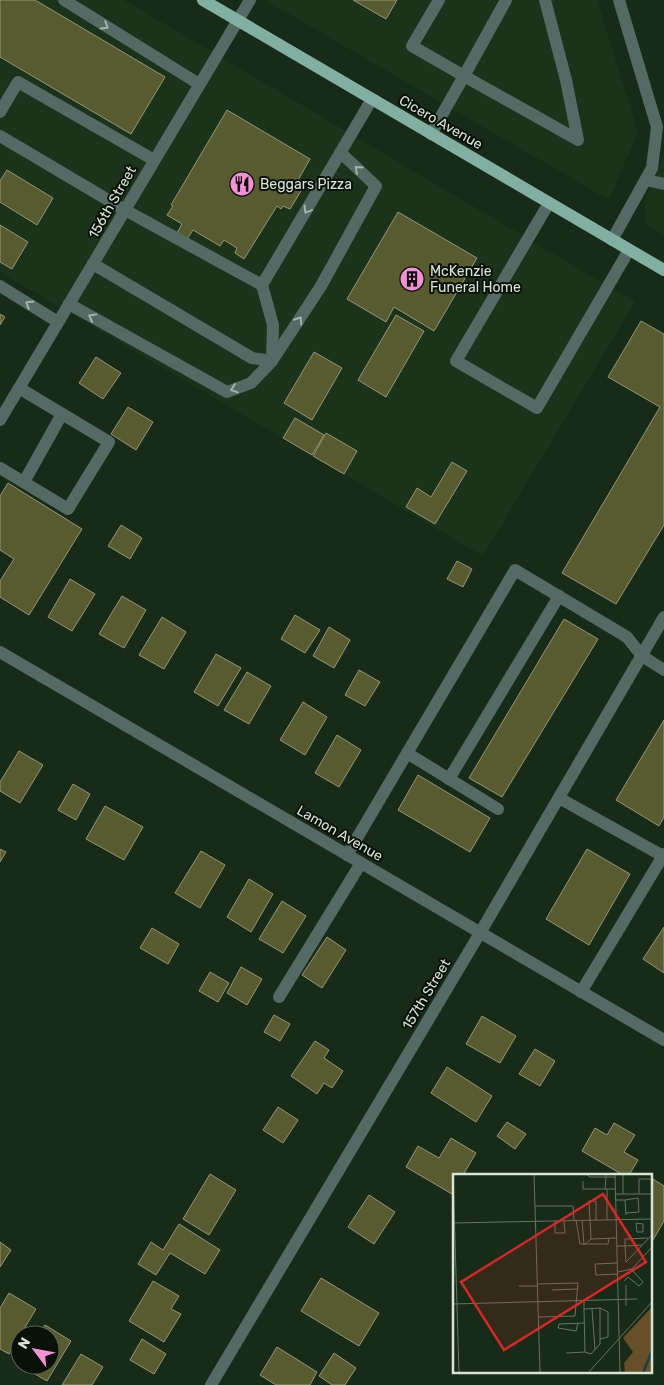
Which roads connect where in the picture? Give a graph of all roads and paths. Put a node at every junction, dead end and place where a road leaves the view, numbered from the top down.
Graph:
1 (64, 0) edge
2 (203, 0) edge
3 (250, 0) edge
4 (439, 0) edge
5 (506, 0) edge
6 (545, 0) edge
7 (619, 0) edge
8 (238, 20) junction
9 (464, 76) junction
10 (200, 84) junction
11 (372, 99) junction
12 (0, 112) edge
13 (660, 133) edge
14 (431, 134) junction
15 (0, 136) edge
16 (341, 154) junction
17 (154, 160) junction
18 (646, 180) junction
19 (664, 184) edge
20 (549, 203) junction
21 (125, 210) junction
22 (612, 240) junction
23 (629, 250) junction
24 (93, 264) junction
25 (664, 270) edge
26 (262, 285) junction
27 (0, 286) edge
28 (69, 304) junction
29 (58, 322) junction
30 (272, 360) junction
31 (19, 388) junction
32 (62, 414) junction
33 (0, 420) edge
34 (0, 468) edge
35 (24, 482) junction
36 (559, 596) junction
37 (664, 617) edge
38 (0, 652) edge
39 (642, 656) junction
40 (664, 670) edge
41 (407, 753) junction
42 (449, 779) junction
43 (559, 798) junction
44 (498, 809) dead end
45 (348, 855) junction
46 (663, 855) edge
47 (361, 863) junction
48 (480, 933) junction
49 (581, 992) junction
50 (279, 997) dead end
51 (664, 1040) edge
52 (211, 1385) edge

1 -> 10 street
2 - 8 main road, Cicero Avenue
3 - 8 street, 156th Street
4 - 9 street
5 - 9 street
6 - 9 street
7 - 13 street
8 - 10 street, 156th Street
8 - 11 main road, Cicero Avenue
9 - 14 street
10 - 17 street, 156th Street
11 - 14 main road, Cicero Avenue
11 - 16 street
12 - 17 street
13 - 18 street
14 - 20 main road, Cicero Avenue
15 - 21 street
16 -> 26 street
30 -> 16 street
17 - 21 street, 156th Street
18 - 19 street
18 - 22 street
20 - 22 main road, Cicero Avenue
20 - 23 street
21 - 24 street, 156th Street
21 - 26 street
22 - 23 main road, Cicero Avenue
23 - 25 main road, Cicero Avenue
24 - 28 street, 156th Street
24 - 30 street
26 - 30 street
29 -> 27 street
28 - 29 street, 156th Street
30 -> 28 street
29 - 31 street, 156th Street
31 - 32 street
31 - 33 street, 156th Street
32 - 35 street
32 - 35 street
34 - 35 street
36 - 39 street
36 - 41 street
36 - 42 street
37 - 39 street, 157th Street
38 - 45 street, Lamon Avenue
39 - 40 street
39 - 43 street, 157th Street
41 - 42 street
41 - 45 street
42 - 44 street
43 - 46 street
43 - 48 street, 157th Street
45 - 47 street, Lamon Avenue
46 - 49 street
47 - 48 street, Lamon Avenue
47 - 50 street
48 - 49 street, Lamon Avenue
48 - 52 street, 157th Street
49 - 51 street, Lamon Avenue

